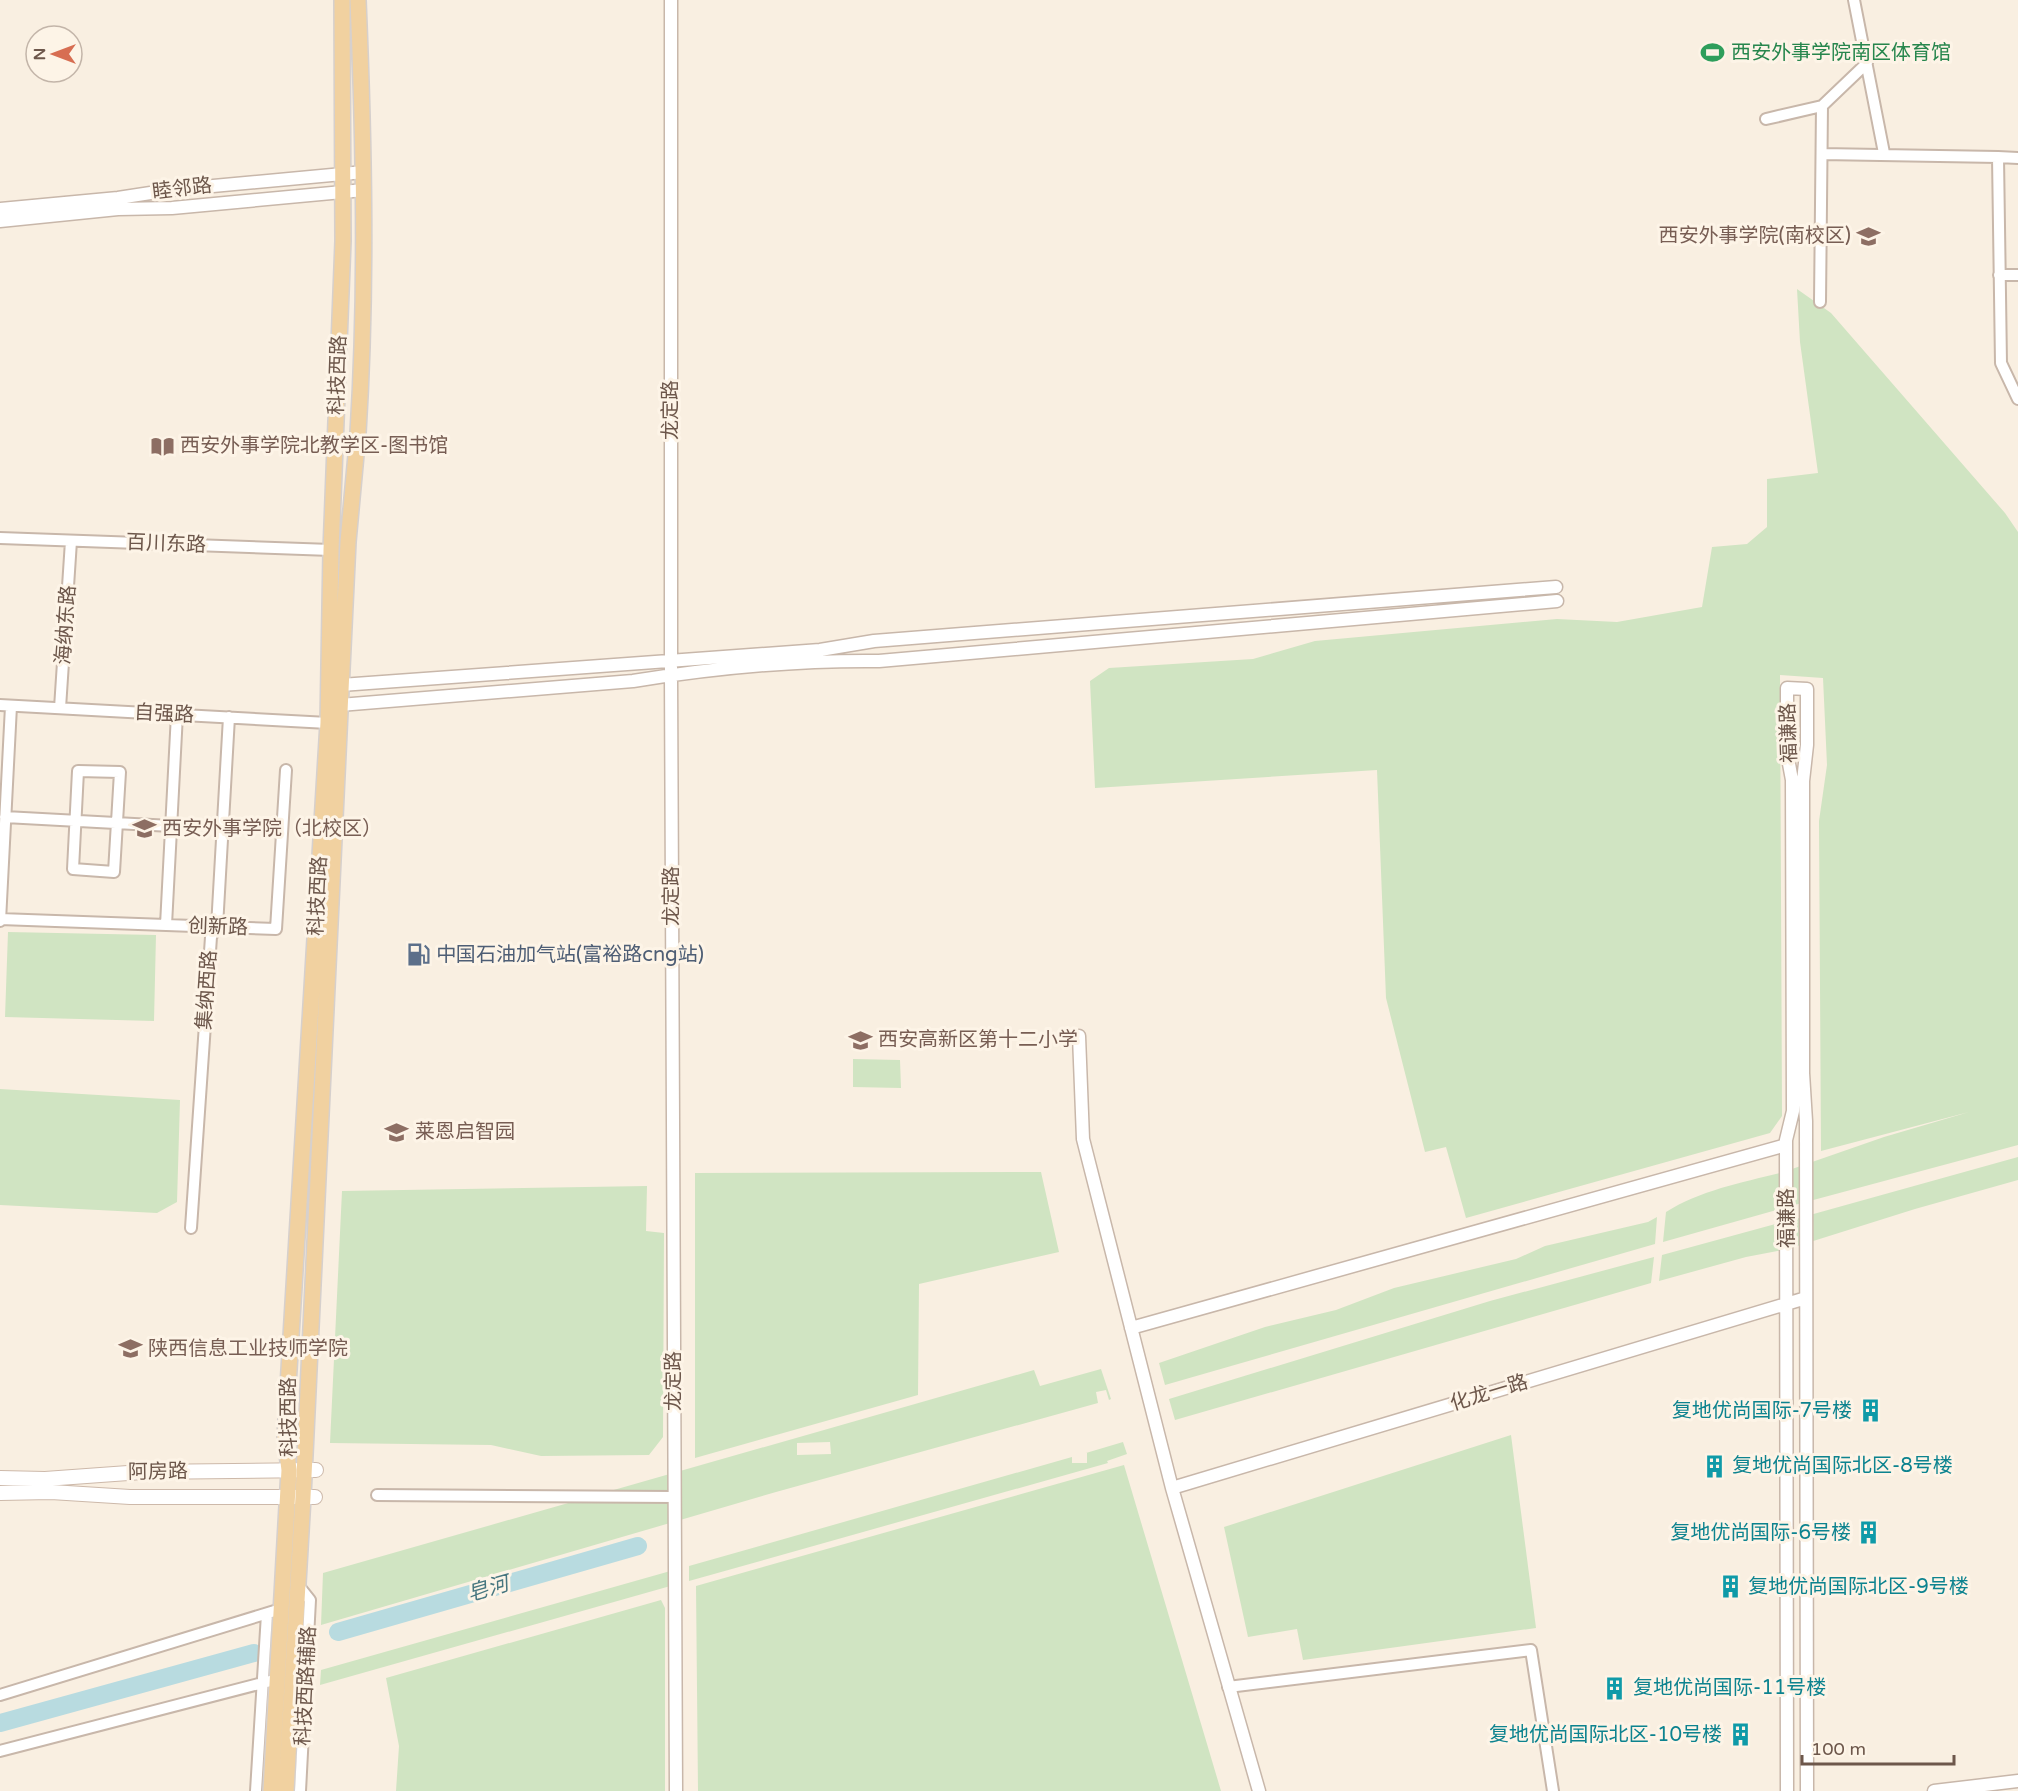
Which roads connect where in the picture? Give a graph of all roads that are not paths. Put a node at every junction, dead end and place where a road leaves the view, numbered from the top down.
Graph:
1 (342, 0) edge
2 (358, 0) edge
3 (671, 0) edge
4 (1854, 0) edge
5 (1867, 63) junction
6 (1822, 106) junction
7 (1766, 119) dead end
8 (1884, 153) junction
9 (1822, 154) junction
10 (1998, 157) junction
11 (2018, 158) edge
12 (364, 172) junction
13 (343, 174) junction
14 (364, 190) junction
15 (343, 192) junction
16 (0, 209) edge
17 (0, 221) edge
18 (1999, 275) junction
19 (2018, 275) edge
20 (1820, 302) dead end
21 (2018, 399) edge
22 (0, 538) edge
23 (71, 541) junction
24 (332, 550) junction
25 (1556, 587) dead end
26 (1557, 601) dead end
27 (671, 661) junction
28 (671, 675) junction
29 (341, 685) junction
30 (6, 705) edge
31 (340, 705) junction
32 (60, 708) junction
33 (177, 714) junction
34 (229, 717) junction
35 (328, 723) junction
36 (286, 770) dead end
37 (5, 817) junction
38 (75, 821) junction
39 (117, 823) junction
40 (171, 826) junction
41 (0, 920) edge
42 (166, 925) junction
43 (217, 927) junction
44 (1079, 1036) dead end
45 (1786, 1145) junction
46 (191, 1228) dead end
47 (1806, 1298) junction
48 (1787, 1304) junction
49 (1131, 1328) junction
50 (303, 1470) junction
51 (0, 1478) edge
52 (1172, 1488) junction
53 (0, 1493) edge
54 (377, 1495) dead end
55 (302, 1497) junction
56 (675, 1497) junction
57 (298, 1585) junction
58 (274, 1611) junction
59 (279, 1679) junction
60 (262, 1683) junction
61 (1228, 1688) junction
62 (0, 1695) edge
63 (0, 1751) edge
64 (2018, 1781) edge
65 (256, 1791) edge
66 (271, 1791) edge
67 (286, 1791) edge
68 (300, 1791) edge
69 (676, 1791) edge
70 (1259, 1791) edge
71 (1552, 1791) edge
72 (1787, 1791) edge
73 (1807, 1791) edge
74 (1934, 1791) edge

1 - 13 main road, 科技西路
2 - 12 main road, 科技西路
3 - 27 street, 龙定路
4 - 5 street
5 - 6 street
5 - 8 street
6 - 7 street
6 - 9 street
8 - 9 street
8 - 10 street
9 - 20 street
10 - 11 street
10 - 18 street
12 - 13 street, 睦邻路
12 - 14 main road, 科技西路
13 - 15 main road, 科技西路
13 - 16 street, 睦邻路
14 - 15 street, 睦邻路
14 - 29 main road, 科技西路
15 - 17 street, 睦邻路
15 - 24 main road, 科技西路
18 - 19 street
18 - 21 street
22 - 23 street, 百川东路
23 - 24 street, 百川东路
23 - 32 street, 海纳东路
24 - 35 main road, 科技西路
25 - 27 street
26 - 28 street
27 - 28 street, 龙定路
27 - 29 street
28 - 31 street
28 - 56 street, 龙定路
29 - 31 main road, 科技西路
30 - 32 street, 自强路
30 - 37 street
31 - 50 main road, 科技西路
32 - 33 street, 自强路
33 - 34 street, 自强路
33 - 40 street
34 - 35 street, 自强路
34 - 43 street, 集纳西路
35 - 50 main road, 科技西路
36 - 43 street, 创新路
37 - 38 street
37 - 41 street
38 - 39 street
38 - 39 street
38 - 39 street
39 - 40 street
40 - 42 street
41 - 42 street, 创新路
42 - 43 street, 创新路
43 - 46 street, 集纳西路
44 - 49 street
45 - 47 street, 福谦路
45 - 48 street, 福谦路
45 - 49 street
47 - 48 street, 化龙一路
47 - 73 street, 福谦路
48 - 52 street, 化龙一路
48 - 72 street, 福谦路
49 - 52 street
50 - 51 main road, 阿房路
50 - 55 main road, 科技西路
52 - 61 street
53 - 55 main road, 阿房路
54 - 56 street
55 - 57 main road, 科技西路
55 - 58 main road, 科技西路
56 - 69 street, 龙定路
57 - 67 main road, 科技西路
57 - 68 street, 科技西路辅路
58 - 59 main road, 科技西路
58 - 60 street
58 - 62 street
59 - 60 street
59 - 66 main road, 科技西路
60 - 63 street
60 - 65 street
61 - 70 street
61 - 71 street
64 - 74 street

